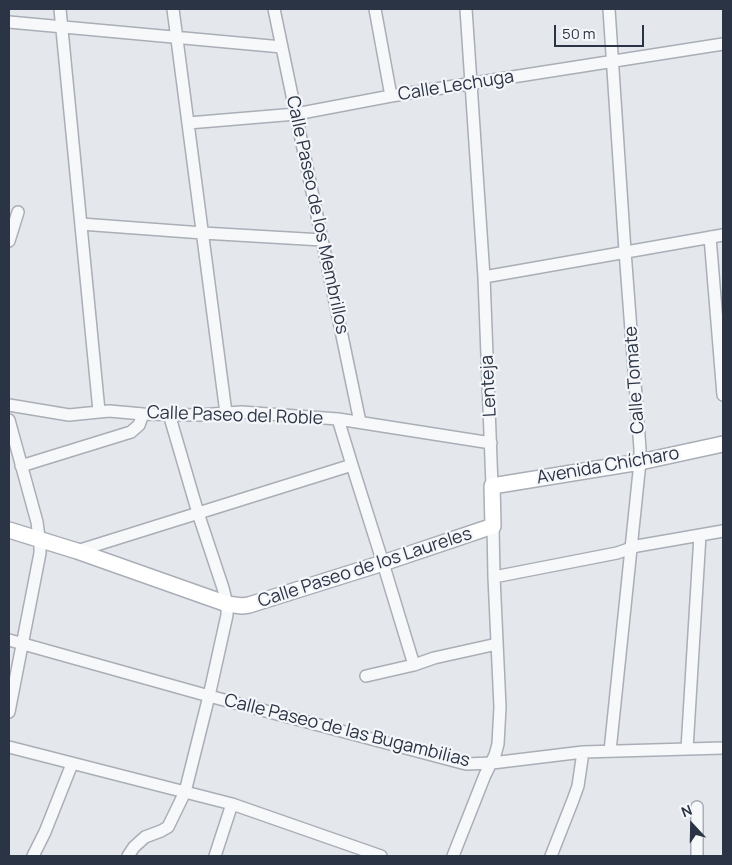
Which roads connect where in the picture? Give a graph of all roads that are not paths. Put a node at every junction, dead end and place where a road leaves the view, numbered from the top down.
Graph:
1 (60, 9) edge
2 (173, 9) edge
3 (274, 9) edge
4 (376, 9) edge
5 (466, 9) edge
6 (610, 9) edge
7 (9, 22) edge
8 (62, 27) junction
9 (176, 37) junction
10 (723, 44) edge
11 (282, 47) junction
12 (613, 60) junction
13 (470, 84) junction
14 (391, 96) junction
15 (296, 114) junction
16 (188, 124) junction
17 (18, 212) dead end
18 (81, 224) junction
19 (203, 233) junction
20 (723, 235) edge
21 (710, 237) junction
22 (322, 240) junction
23 (9, 241) edge
24 (625, 251) junction
25 (484, 277) junction
26 (723, 395) edge
27 (9, 408) edge
28 (99, 411) junction
29 (226, 413) junction
30 (142, 414) junction
31 (169, 414) junction
32 (338, 419) junction
33 (9, 420) edge
34 (360, 422) junction
35 (491, 443) junction
36 (723, 444) edge
37 (640, 462) junction
38 (21, 466) junction
39 (352, 466) junction
40 (492, 486) junction
41 (198, 513) junction
42 (493, 526) junction
43 (9, 530) edge
44 (723, 531) edge
45 (700, 535) junction
46 (40, 539) junction
47 (631, 548) junction
48 (77, 551) junction
49 (384, 563) junction
50 (494, 577) junction
51 (227, 604) junction
52 (9, 640) edge
53 (22, 643) junction
54 (497, 644) junction
55 (414, 665) junction
56 (366, 676) dead end
57 (209, 696) junction
58 (9, 712) edge
59 (9, 747) edge
60 (723, 748) edge
61 (687, 749) junction
62 (610, 750) junction
63 (583, 752) junction
64 (492, 763) junction
65 (72, 764) junction
66 (185, 792) junction
67 (232, 804) junction
68 (697, 807) dead end
69 (33, 856) edge
70 (128, 856) edge
71 (215, 856) edge
72 (381, 856) edge
73 (453, 856) edge
74 (551, 856) edge
75 (696, 856) edge

1 - 8 street
2 - 9 street
3 - 11 street, Calle Paseo de los Membrillos
4 - 14 street
5 - 13 street, Lenteja
6 - 12 street, Calle Tomate
7 - 8 street
8 - 9 street
8 - 18 street
9 - 11 street
9 - 16 street
10 - 12 street, Calle Lechuga
11 - 15 street, Calle Paseo de los Membrillos
12 - 13 street, Calle Lechuga
12 - 24 street, Calle Tomate
13 - 14 street, Calle Lechuga
13 - 25 street, Lenteja
14 - 15 street, Calle Lechuga
15 - 16 street, Calle Lechuga
15 - 22 street, Calle Paseo de los Membrillos
16 - 19 street
17 - 23 street
18 - 19 street
18 - 28 street
19 - 22 street
19 - 29 street
20 - 21 street
21 - 24 street
21 - 26 street
22 - 34 street, Calle Paseo de los Membrillos
24 - 25 street
24 - 37 street, Calle Tomate
25 - 35 street, Lenteja
27 - 28 street, Calle Paseo del Roble
28 - 30 street, Calle Paseo del Roble
29 - 31 street, Calle Paseo del Roble
29 - 32 street, Calle Paseo del Roble
30 - 31 street, Calle Paseo del Roble
30 - 38 street
31 - 41 street
32 - 34 street, Calle Paseo del Roble
32 - 39 street
33 - 38 street
34 - 35 street, Calle Paseo del Roble
35 - 40 street, Lenteja
36 - 37 street, Avenida Chícharo
37 - 40 street, Avenida Chícharo
37 - 47 street, Calle Tomate
38 - 46 street
39 - 41 street
39 - 49 street
40 - 42 street, Lenteja
41 - 48 street
41 - 51 street
42 - 49 street, Calle Paseo de los Laureles
42 - 50 street, Lenteja
43 - 46 street, Calle Paseo de los Laureles
44 - 45 street
45 - 47 street
45 - 61 street
46 - 48 street, Calle Paseo de los Laureles
46 - 53 street
47 - 50 street
47 - 62 street, Calle Tomate
48 - 51 street, Calle Paseo de los Laureles
49 - 51 street, Calle Paseo de los Laureles
49 - 55 street
50 - 54 street, Lenteja
51 - 57 street
52 - 53 street, Calle Paseo de las Bugambilias
53 - 57 street, Calle Paseo de las Bugambilias
53 - 58 street
54 - 55 street
54 - 64 street, Lenteja
55 - 56 street
57 - 64 street, Calle Paseo de las Bugambilias
57 - 66 street
59 - 65 street
60 - 61 street, Calle Paseo de las Bugambilias
61 - 62 street, Calle Paseo de las Bugambilias
62 - 63 street, Calle Paseo de las Bugambilias
63 - 64 street, Calle Paseo de las Bugambilias
63 - 74 street
64 - 73 street, Lenteja
65 - 66 street
65 - 69 street
66 - 67 street
66 - 70 street
67 - 71 street
67 - 72 street
68 - 75 street

